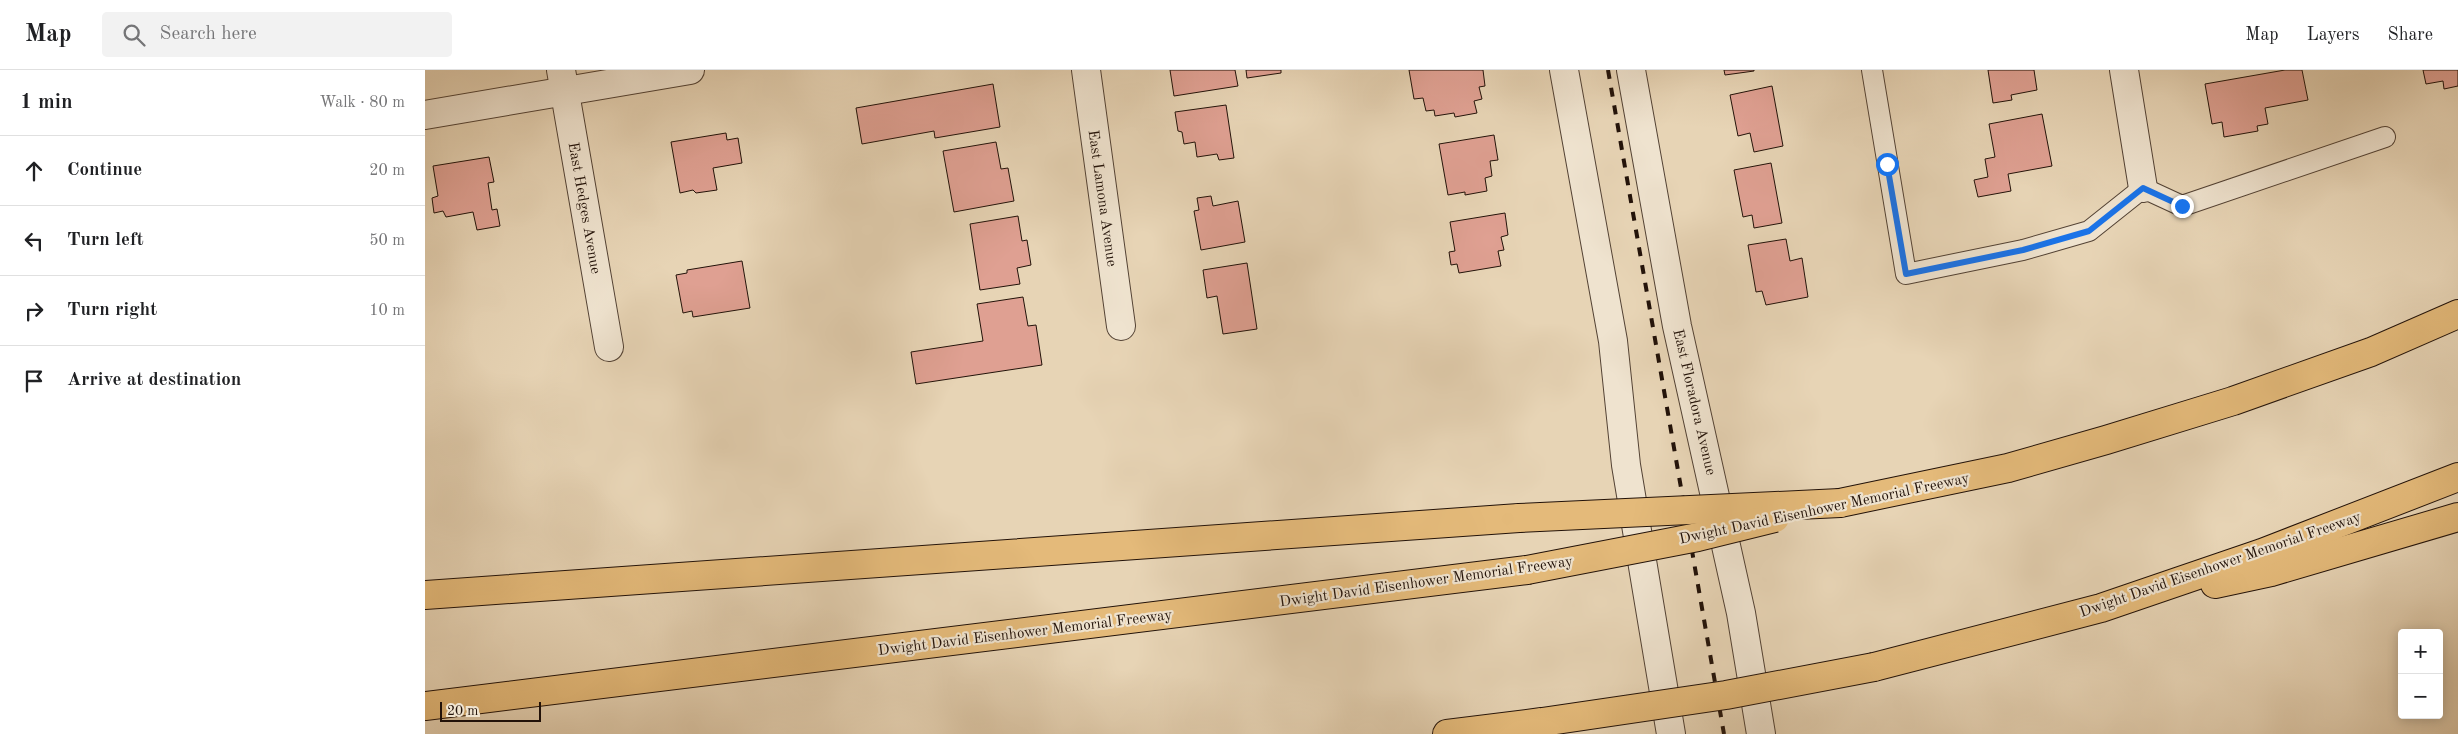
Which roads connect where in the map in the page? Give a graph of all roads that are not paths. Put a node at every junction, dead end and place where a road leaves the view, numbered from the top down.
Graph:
1 (690, 70) edge
2 (1086, 70) edge
3 (1564, 70) edge
4 (1631, 70) edge
5 (1872, 70) edge
6 (2124, 70) edge
7 (562, 80) edge
8 (425, 115) edge
9 (2385, 137) dead end
10 (2143, 188) junction
11 (2458, 314) edge
12 (1121, 326) dead end
13 (609, 347) dead end
14 (2458, 477) edge
15 (1840, 503) junction
16 (2458, 517) edge
17 (425, 581) edge
18 (569, 584) junction
19 (425, 595) edge
20 (2101, 608) junction
21 (425, 706) edge
22 (1447, 734) edge
23 (1671, 734) edge
24 (1761, 734) edge

1 - 7 street
2 - 12 street, East Lamona Avenue
3 - 23 street
4 - 24 street, East Floradora Avenue
5 - 10 lane
6 - 10 street
7 - 8 street
7 - 13 street, East Hedges Avenue
9 - 10 lane
11 - 15 highway, Dwight David Eisenhower Memorial Freeway
14 - 20 highway, Dwight David Eisenhower Memorial Freeway
15 - 18 highway, bridge
15 - 21 highway, Dwight David Eisenhower Memorial Freeway, bridge
16 - 20 highway
17 - 18 highway
18 - 19 highway
20 - 22 highway, Dwight David Eisenhower Memorial Freeway, bridge

